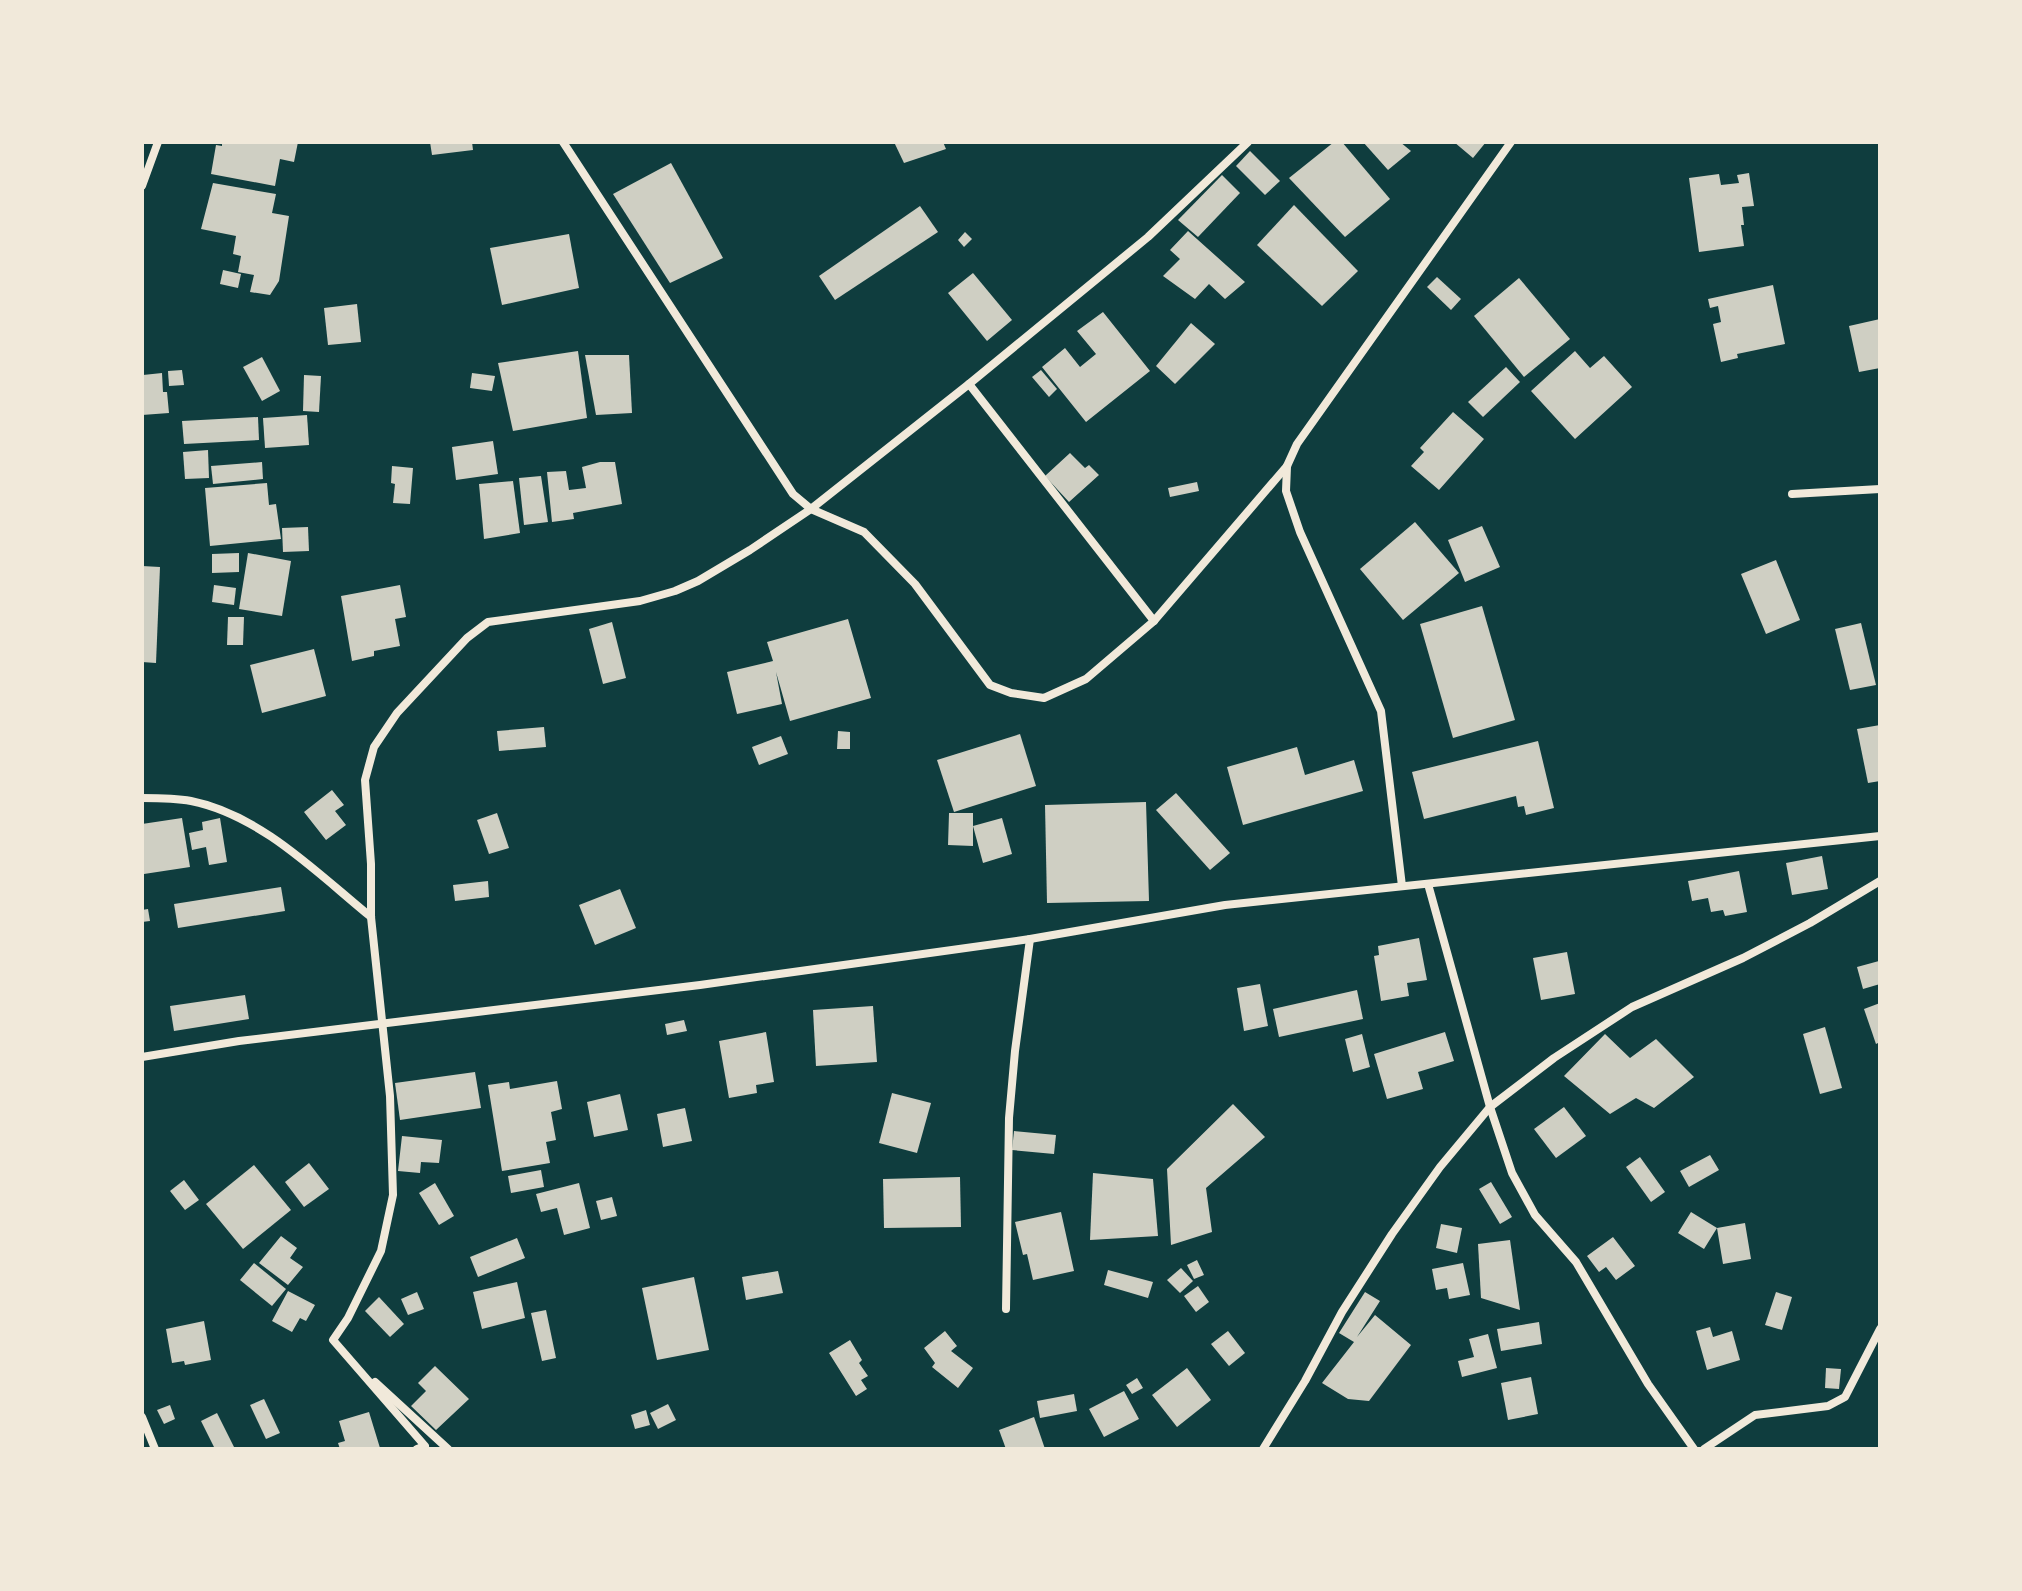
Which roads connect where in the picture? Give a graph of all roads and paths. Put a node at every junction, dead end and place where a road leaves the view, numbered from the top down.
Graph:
1 (158, 142) edge
2 (563, 142) edge
3 (1248, 142) edge
4 (1511, 142) edge
5 (142, 186) edge
6 (969, 384) junction
7 (1287, 466) junction
8 (1880, 489) edge
9 (1792, 494) dead end
10 (811, 509) junction
11 (1154, 621) junction
12 (142, 798) edge
13 (1880, 836) edge
14 (1880, 881) edge
15 (1428, 884) junction
16 (1402, 886) junction
17 (371, 917) junction
18 (1030, 939) junction
19 (383, 1022) junction
20 (142, 1057) edge
21 (1490, 1107) junction
22 (1006, 1309) dead end
23 (1880, 1329) edge
24 (333, 1340) junction
25 (142, 1417) edge
26 (155, 1449) edge
27 (417, 1449) edge
28 (448, 1449) edge
29 (1263, 1449) edge
30 (1694, 1449) edge
31 (1704, 1449) edge

1 - 5 street
2 - 10 street
3 - 6 street
4 - 7 street
6 - 10 street
6 - 11 street
7 - 11 street
7 - 16 street
8 - 9 street
10 - 11 street
10 - 17 street
12 - 17 street
13 - 15 street
14 - 21 street
15 - 16 street
15 - 21 street
16 - 18 street
17 - 19 street
18 - 19 street
18 - 22 street
19 - 20 street
19 - 24 street
21 - 29 street
21 - 30 street
23 - 31 street
24 - 27 street
24 - 28 street
25 - 26 street

